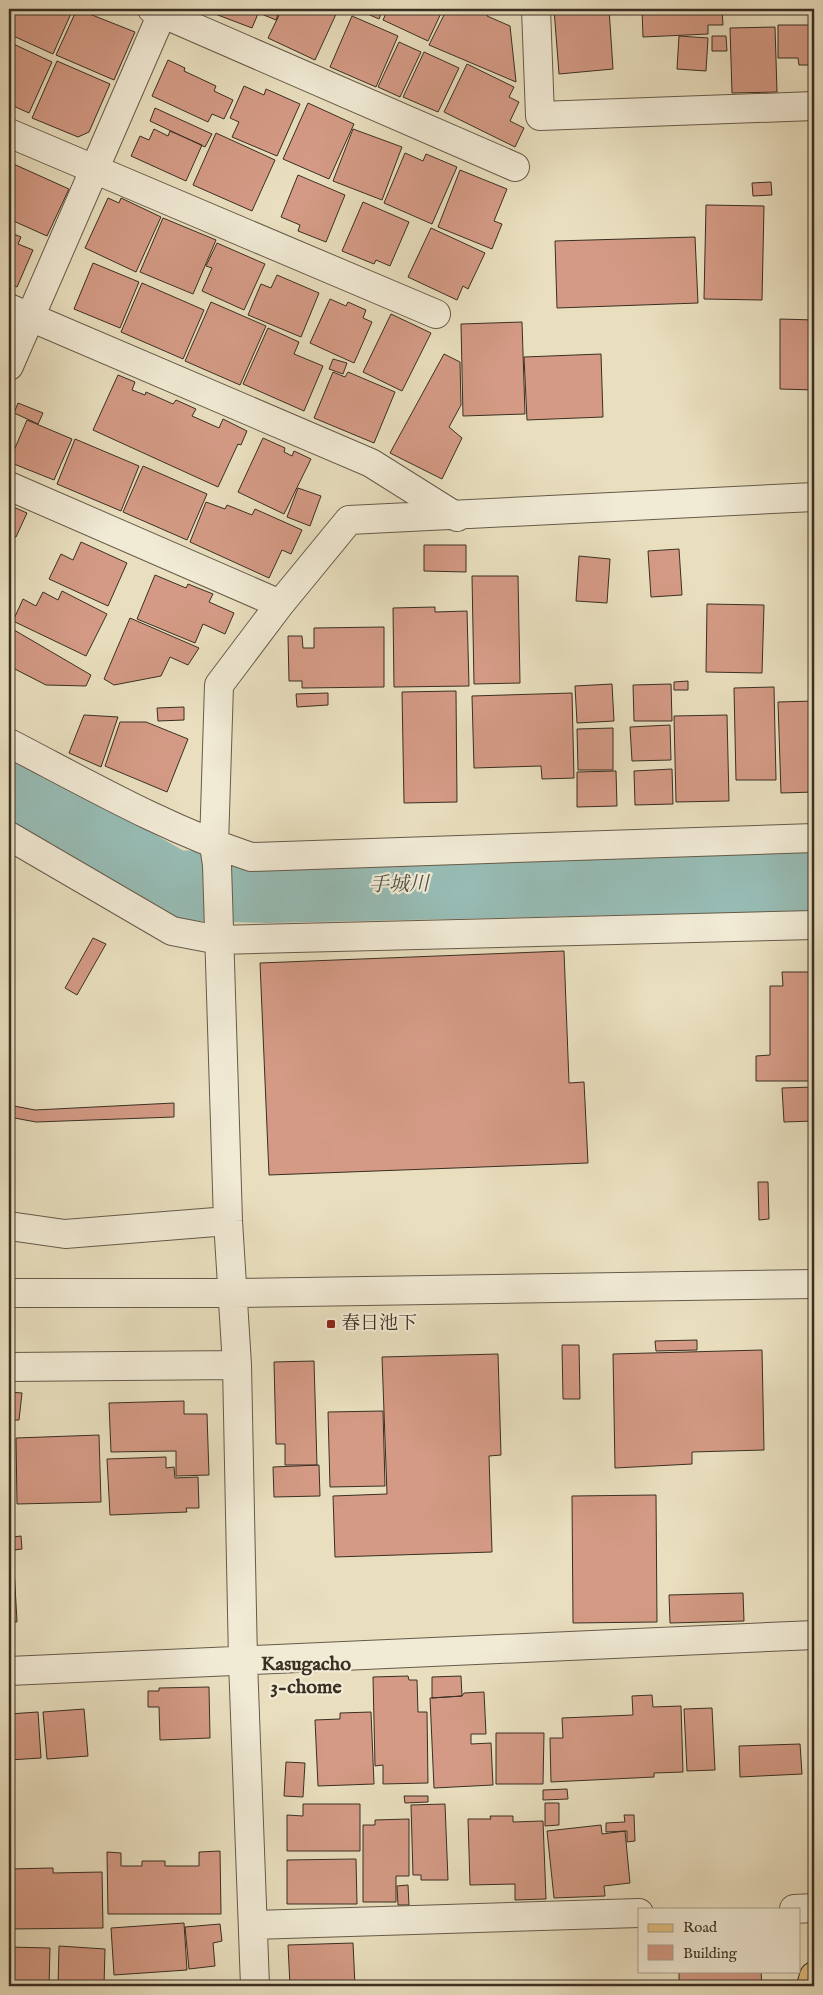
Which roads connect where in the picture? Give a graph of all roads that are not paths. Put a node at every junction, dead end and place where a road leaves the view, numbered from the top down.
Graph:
1 (536, 9) edge
2 (160, 10) edge
3 (814, 106) edge
4 (9, 133) edge
5 (515, 167) dead end
6 (95, 172) junction
7 (19, 312) edge
8 (436, 314) dead end
9 (9, 366) edge
10 (9, 486) edge
11 (814, 497) edge
12 (457, 517) junction
13 (280, 604) junction
14 (9, 743) edge
15 (9, 836) edge
16 (814, 838) edge
17 (216, 855) junction
18 (814, 925) edge
19 (219, 932) junction
20 (228, 1221) junction
21 (9, 1226) edge
22 (814, 1284) edge
23 (9, 1293) edge
24 (233, 1293) junction
25 (237, 1365) junction
26 (9, 1367) edge
27 (814, 1635) edge
28 (243, 1661) junction
29 (9, 1671) edge
30 (814, 1908) edge
31 (800, 1909) edge
32 (638, 1913) edge
33 (253, 1925) junction
34 (814, 1976) edge
35 (254, 1986) edge
36 (811, 1986) edge

1 - 3 street
2 - 5 street
2 - 6 street
4 - 6 street
6 - 7 street
6 - 8 street
7 - 9 street
7 - 12 street
10 - 13 street
11 - 12 street
12 - 13 street
13 - 17 street
14 - 17 street
15 - 19 street
16 - 17 street
17 - 19 street
18 - 19 street
19 - 20 street
20 - 21 street
20 - 24 street
22 - 24 street
23 - 24 street
24 - 25 street
25 - 26 street
25 - 28 street
27 - 28 street
28 - 29 street
28 - 33 street
30 - 31 street
32 - 33 street
33 - 35 street
34 - 36 main road

